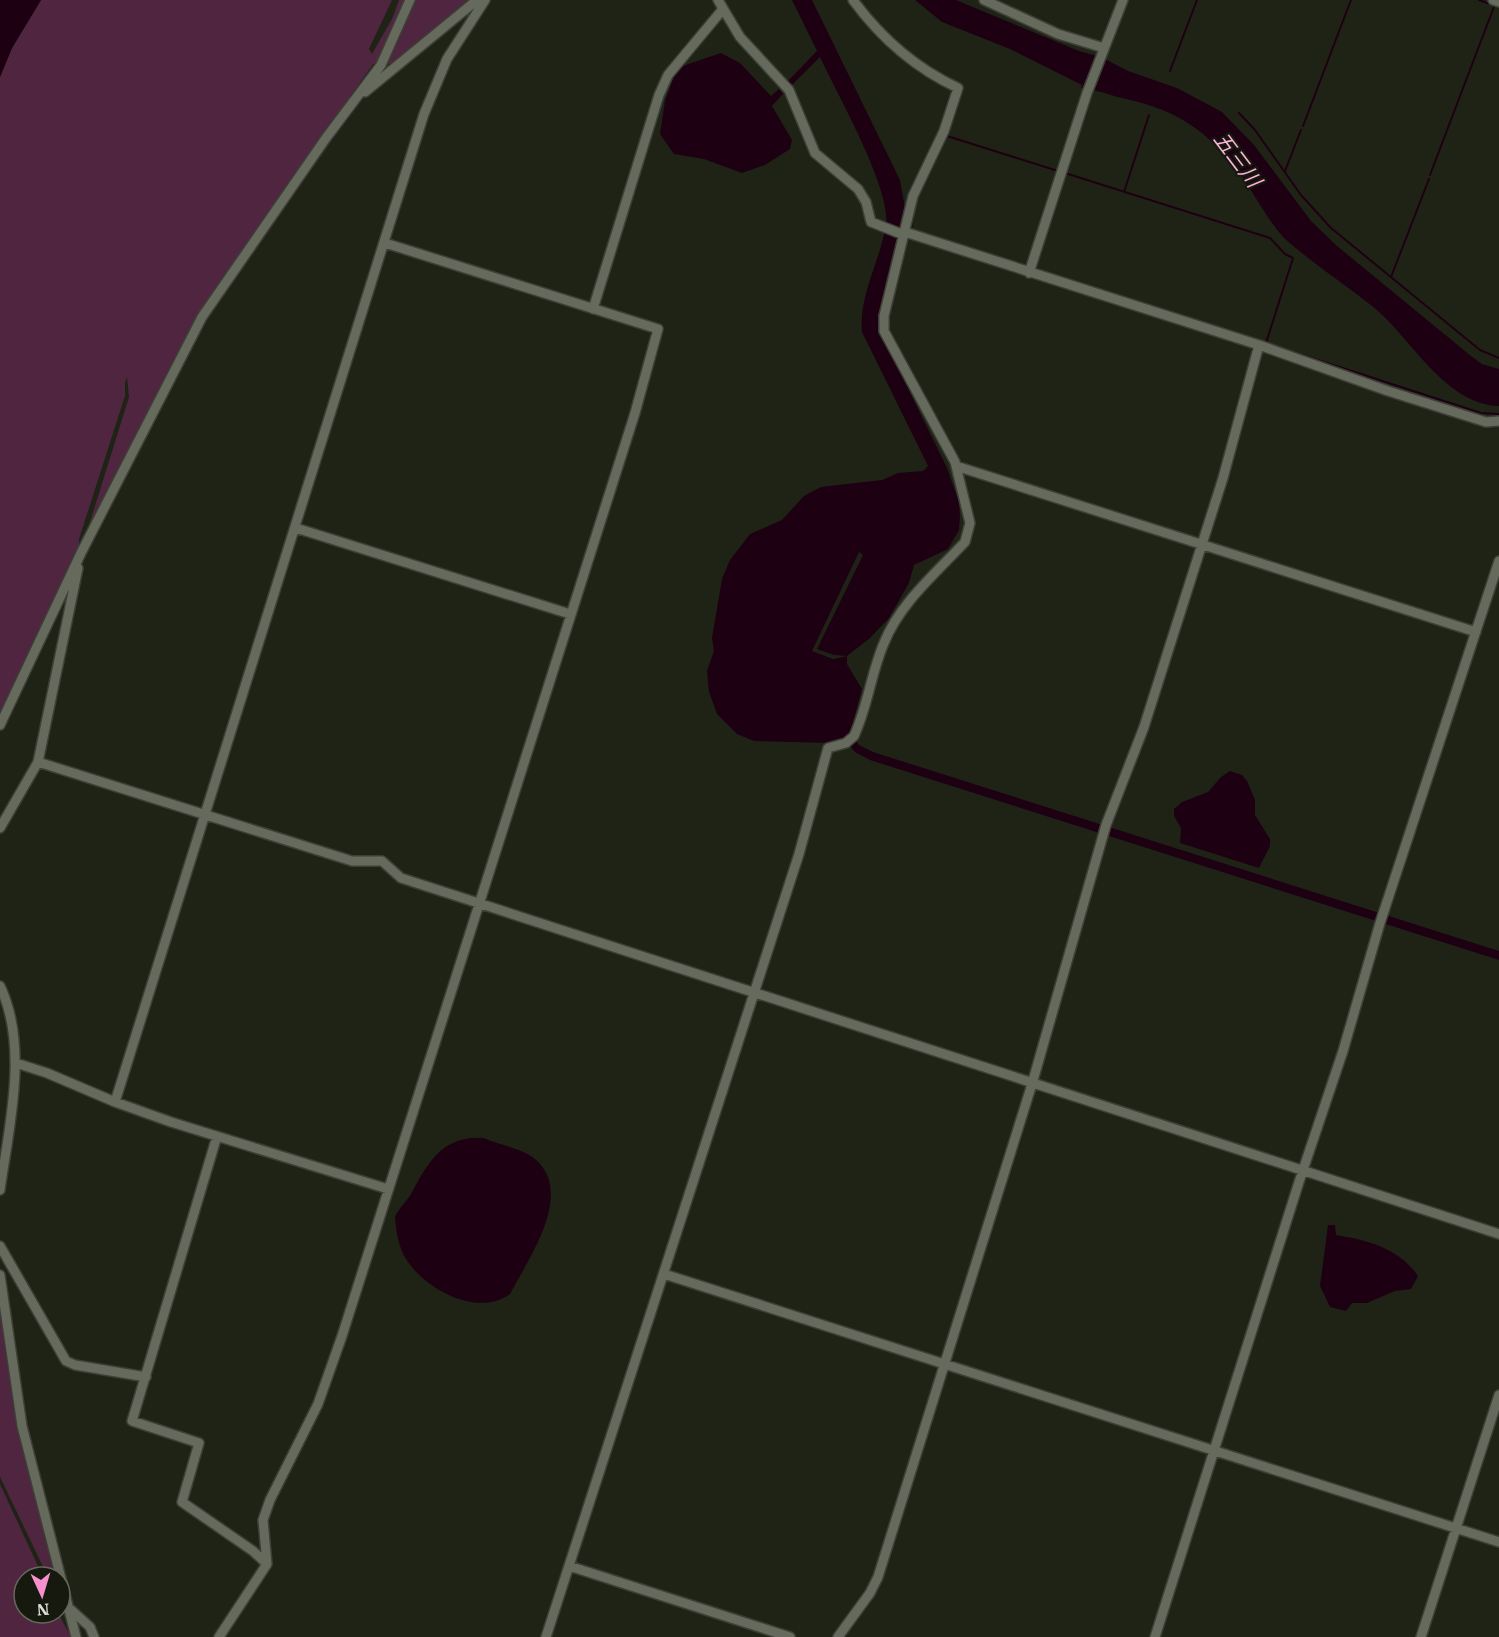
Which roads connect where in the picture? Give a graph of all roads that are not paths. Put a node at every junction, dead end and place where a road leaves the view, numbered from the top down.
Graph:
1 (410, 0) edge
2 (477, 0) edge
3 (485, 0) edge
4 (853, 0) edge
5 (984, 0) edge
6 (1123, 0) edge
7 (1493, 0) edge
8 (1499, 2) edge
9 (721, 4) edge
10 (1104, 48) junction
11 (354, 101) junction
12 (904, 234) junction
13 (386, 243) junction
14 (1029, 273) junction
15 (593, 309) junction
16 (1259, 345) junction
17 (1499, 421) edge
18 (956, 466) junction
19 (296, 528) junction
20 (1202, 544) junction
21 (81, 554) junction
22 (1499, 561) edge
23 (570, 614) junction
24 (1476, 632) junction
25 (0, 725) edge
26 (38, 762) junction
27 (205, 814) junction
28 (0, 828) edge
29 (479, 904) junction
30 (0, 986) edge
31 (753, 994) junction
32 (16, 1064) junction
33 (1032, 1084) junction
34 (115, 1102) junction
35 (217, 1136) junction
36 (1303, 1171) junction
37 (388, 1189) junction
38 (0, 1190) edge
39 (1499, 1234) edge
40 (0, 1246) edge
41 (664, 1274) junction
42 (0, 1275) edge
43 (945, 1363) junction
44 (146, 1377) junction
45 (1499, 1395) edge
46 (1215, 1450) junction
47 (1456, 1528) junction
48 (1499, 1542) edge
49 (267, 1564) junction
50 (58, 1565) edge
51 (569, 1566) junction
52 (72, 1611) edge
53 (72, 1620) edge
54 (76, 1637) edge
55 (94, 1637) edge
56 (219, 1637) edge
57 (546, 1637) edge
58 (790, 1637) edge
59 (838, 1637) edge
60 (1155, 1637) edge
61 (1421, 1637) edge

1 - 11 street
2 - 11 street
3 - 13 street
4 - 12 street
5 - 10 street
6 - 10 street
7 - 8 street
9 - 12 street
9 - 15 street
10 - 14 street
11 - 21 street
12 - 14 street
12 - 18 street
13 - 15 street
13 - 19 street
14 - 16 street
15 - 23 street
16 - 17 street
16 - 20 street
18 - 20 street
18 - 31 street
19 - 23 street
19 - 27 street
20 - 24 street
20 - 33 street
21 - 25 street
21 - 26 street
22 - 24 street
23 - 29 street
24 - 36 street
26 - 27 street
26 - 28 street
27 - 29 street
27 - 34 street
29 - 31 street
29 - 37 street
30 - 32 street
31 - 33 street
31 - 41 street
32 - 34 street
32 - 38 street
33 - 36 street
33 - 43 street
34 - 35 street
35 - 37 street
35 - 44 street
36 - 39 street
36 - 46 street
37 - 49 street
40 - 44 street
41 - 43 street
41 - 51 street
42 - 50 street
43 - 46 street
43 - 59 street
44 - 49 street
45 - 47 street
46 - 47 street
46 - 60 street
47 - 48 street
47 - 61 street
49 - 56 street
51 - 57 street
51 - 58 street
52 - 55 street
53 - 54 street

